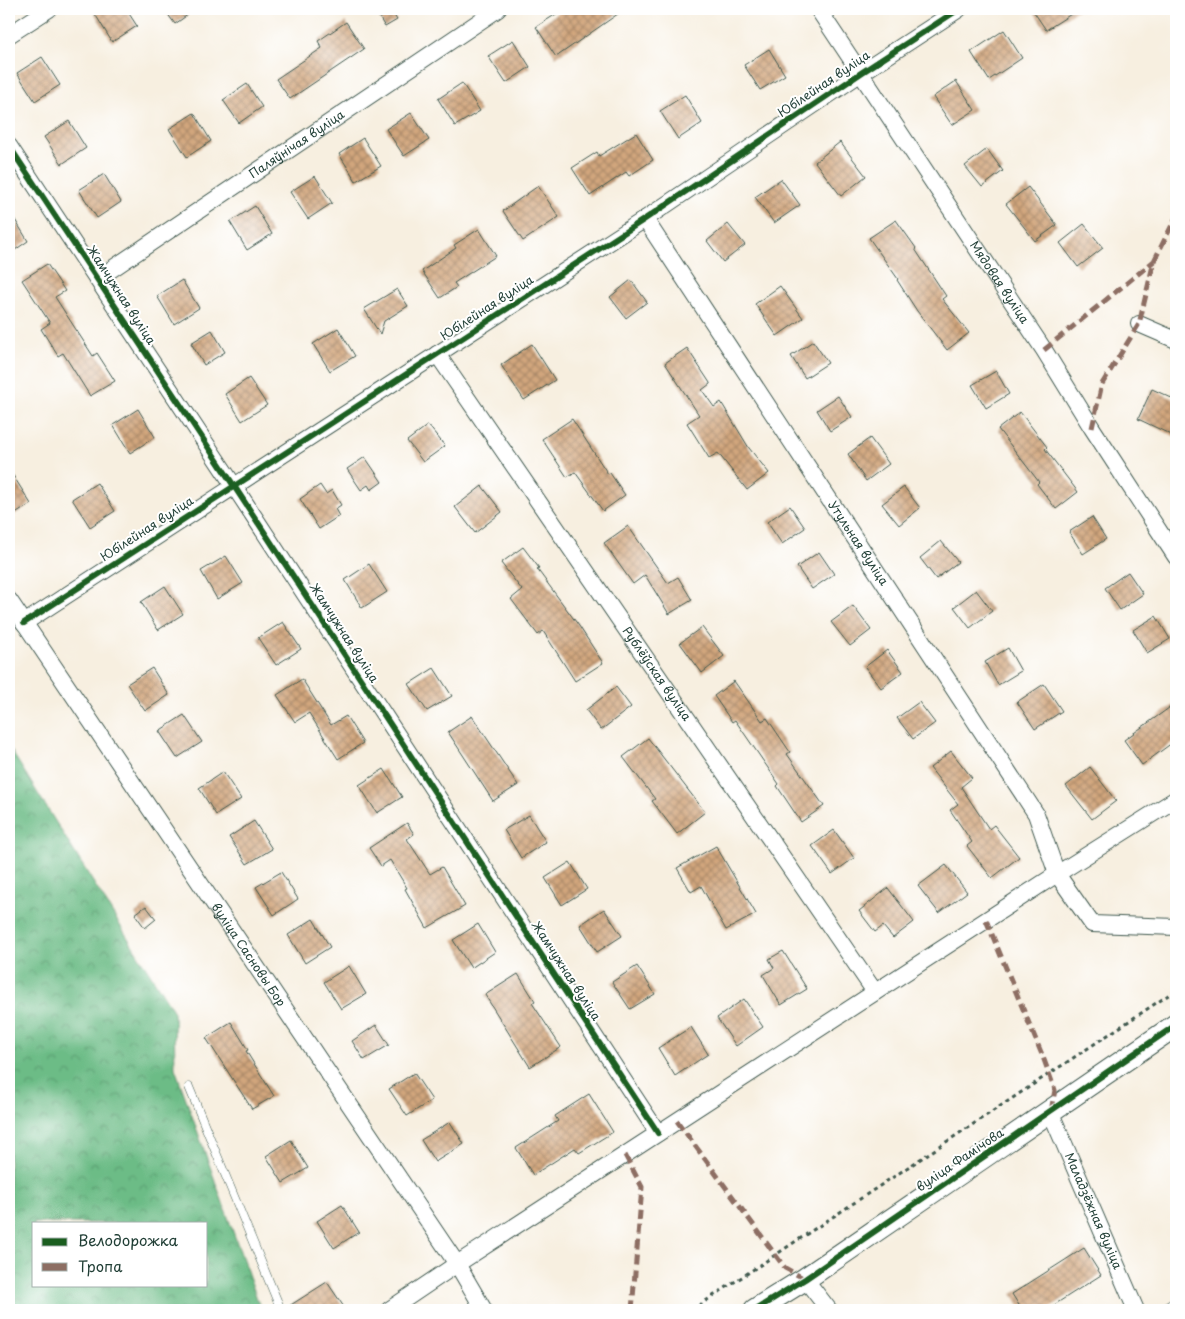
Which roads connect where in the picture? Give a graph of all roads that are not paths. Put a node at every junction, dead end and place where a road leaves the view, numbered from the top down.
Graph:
1 (49, 9) edge
2 (498, 9) edge
3 (818, 9) edge
4 (960, 9) edge
5 (9, 35) edge
6 (861, 72) junction
7 (9, 146) edge
8 (645, 219) junction
9 (97, 279) junction
10 (1139, 324) dead end
11 (1176, 340) edge
12 (437, 354) junction
13 (234, 486) junction
14 (1176, 557) edge
15 (9, 600) edge
16 (24, 623) junction
17 (1176, 799) edge
18 (1057, 874) junction
19 (1176, 927) edge
20 (875, 992) junction
21 (1176, 1026) edge
22 (189, 1086) dead end
23 (1050, 1111) junction
24 (658, 1133) junction
25 (457, 1264) junction
26 (805, 1279) junction
27 (1176, 1301) edge
28 (282, 1310) edge
29 (390, 1310) edge
30 (484, 1310) edge
31 (755, 1310) edge
32 (829, 1310) edge
33 (1136, 1310) edge
34 (1162, 1310) edge

1 - 5 street
2 - 9 street, Паляўнічая вуліца
3 - 6 street, Мядовая вуліца
4 - 6 street, Юбілейная вуліца
6 - 8 street, Юбілейная вуліца
6 - 14 street, Мядовая вуліца
7 - 9 street, Жамчужная вуліца
8 - 12 street, Юбілейная вуліца
8 - 18 street, Утульная вуліца
9 - 13 street, Жамчужная вуліца
10 - 11 street
12 - 13 street, Юбілейная вуліца
12 - 20 street, Рублёўская вуліца
13 - 16 street, Юбілейная вуліца
13 - 24 street, Жамчужная вуліца
15 - 16 street, вуліца Сасновы Бор
16 - 25 street, вуліца Сасновы Бор
17 - 18 street
18 - 19 street, Утульная вуліца
18 - 20 street
20 - 24 street
21 - 23 main road, вуліца Фамічова
22 - 28 lane
23 - 26 main road, вуліца Фамічова
23 - 33 street, Маладзёжная вуліца
24 - 25 street
25 - 29 street
25 - 30 street, вуліца Сасновы Бор
26 - 31 main road, вуліца Фамічова
26 - 32 street
27 - 34 lane

